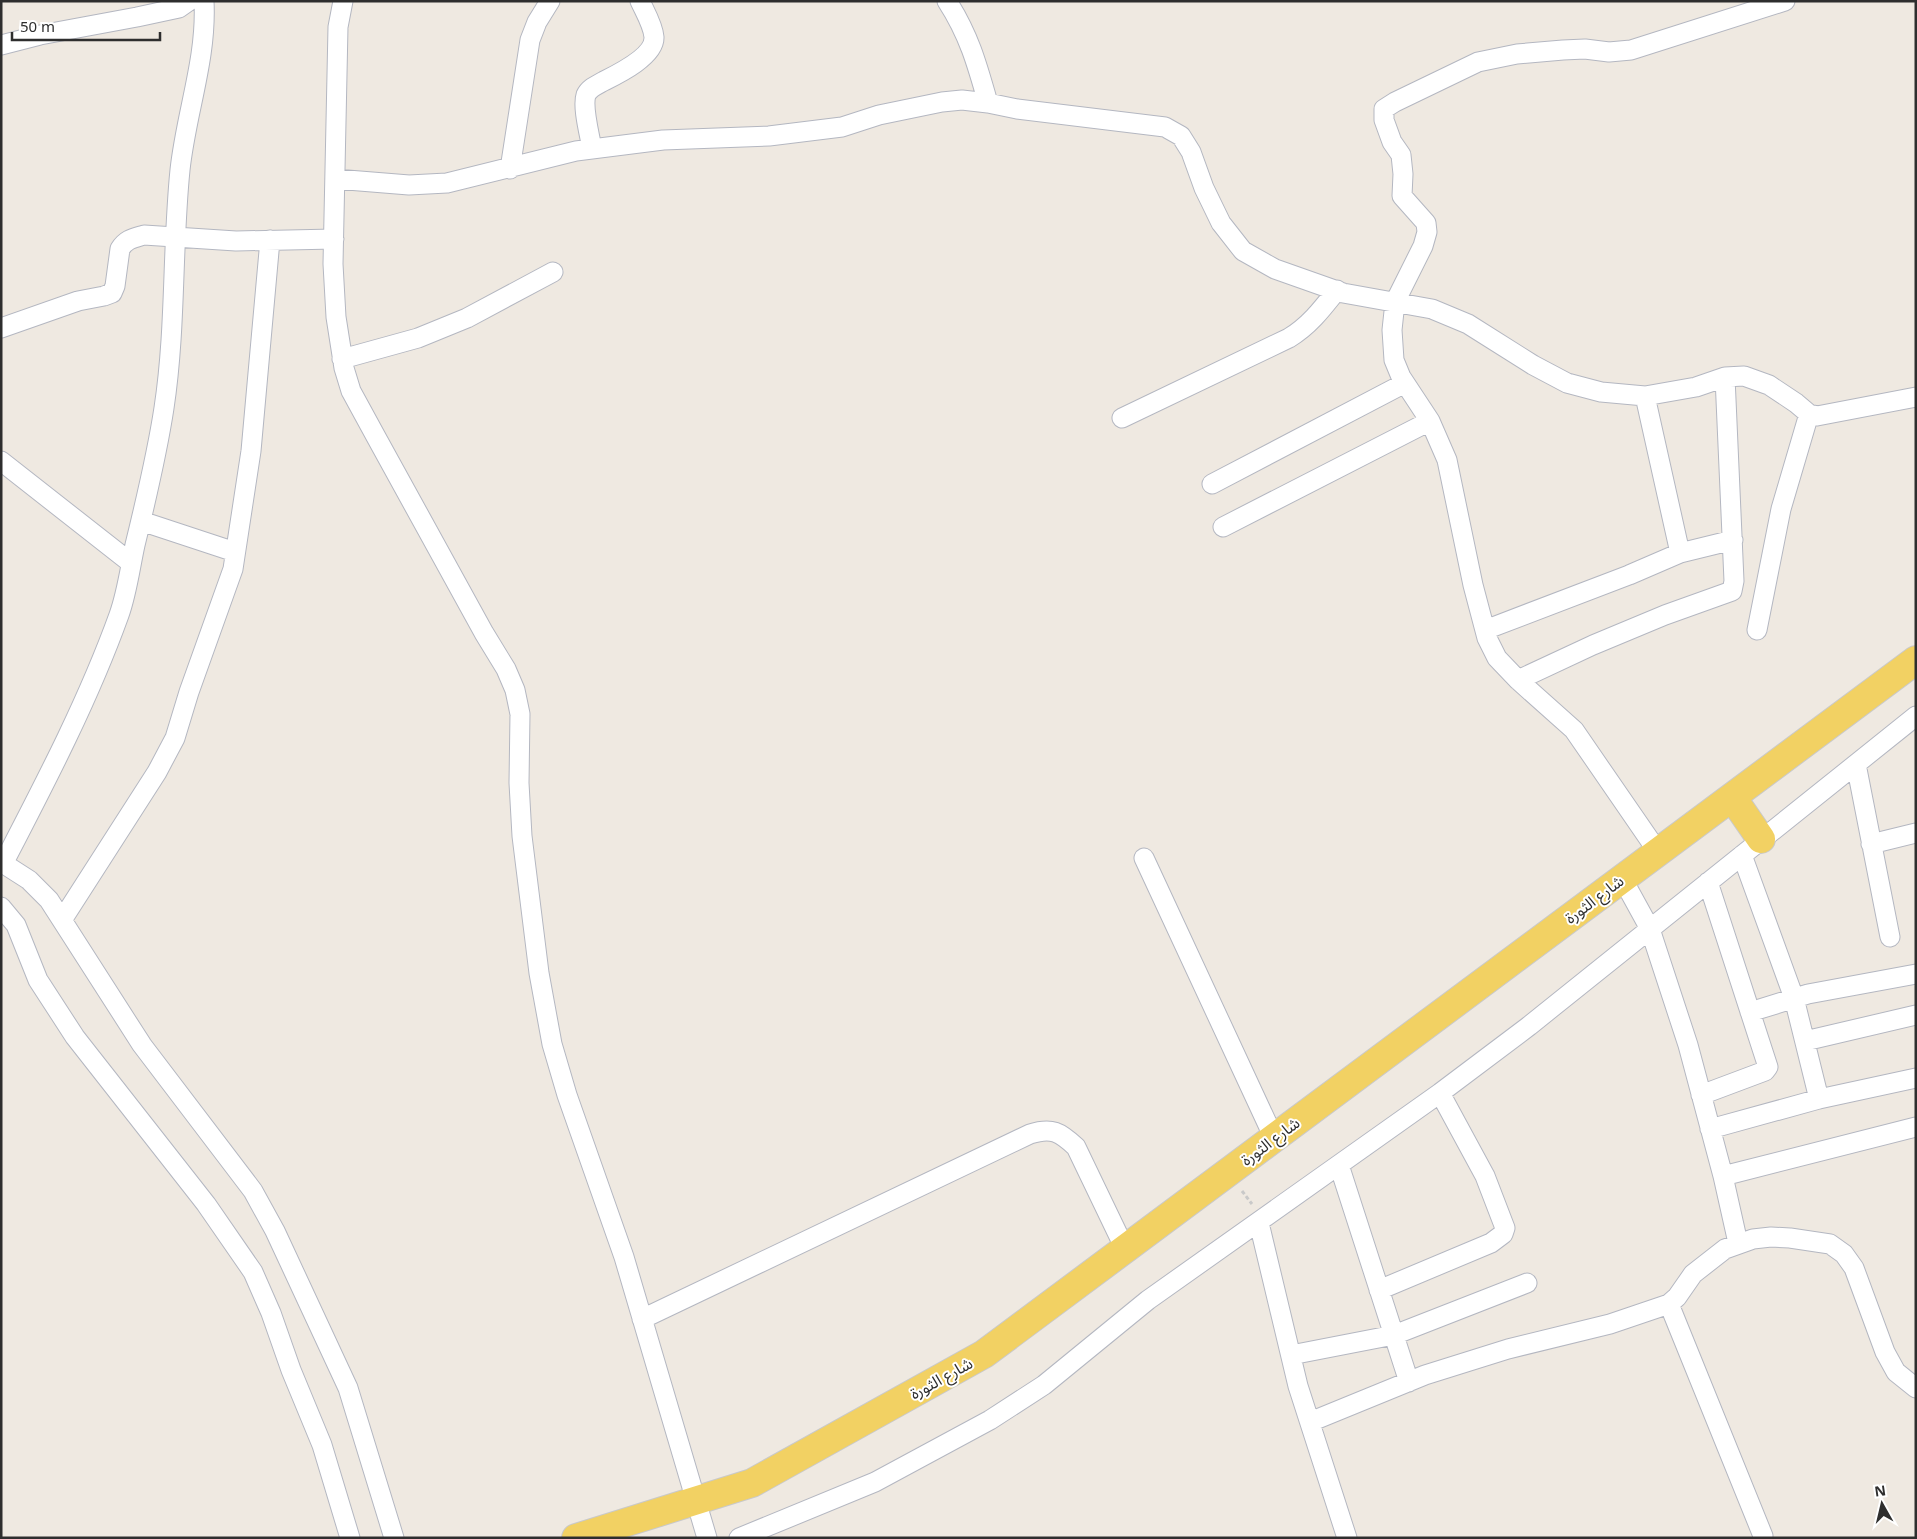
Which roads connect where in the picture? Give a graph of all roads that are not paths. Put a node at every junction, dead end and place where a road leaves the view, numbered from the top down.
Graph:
1 (190, 1) edge
2 (204, 1) edge
3 (343, 1) edge
4 (550, 1) edge
5 (640, 1) edge
6 (946, 1) edge
7 (1784, 1) edge
8 (1, 44) edge
9 (988, 103) junction
10 (592, 149) junction
11 (510, 169) junction
12 (335, 179) junction
13 (176, 238) junction
14 (334, 239) junction
15 (270, 240) junction
16 (553, 272) dead end
17 (1337, 290) junction
18 (1395, 302) junction
19 (1, 328) edge
20 (342, 359) junction
21 (1726, 377) junction
22 (1405, 383) junction
23 (1645, 396) junction
24 (1916, 397) edge
25 (1809, 414) junction
26 (1122, 418) dead end
27 (1430, 421) junction
28 (1, 461) edge
29 (1212, 484) dead end
30 (141, 521) junction
31 (1223, 527) dead end
32 (1732, 540) junction
33 (235, 552) junction
34 (1680, 553) junction
35 (131, 563) junction
36 (1485, 630) junction
37 (1757, 630) dead end
38 (1916, 660) edge
39 (1518, 680) junction
40 (1916, 716) edge
41 (1856, 764) junction
42 (1732, 797) junction
43 (1916, 834) edge
44 (1871, 844) junction
45 (1752, 847) junction
46 (1658, 852) junction
47 (1144, 858) dead end
48 (2, 863) edge
49 (1622, 878) junction
50 (1708, 882) junction
51 (1, 907) edge
52 (62, 920) junction
53 (1650, 929) junction
54 (1890, 937) dead end
55 (1916, 974) edge
56 (1794, 998) junction
57 (1750, 1012) junction
58 (1916, 1015) edge
59 (1805, 1041) junction
60 (1916, 1078) edge
61 (1440, 1092) junction
62 (1701, 1095) junction
63 (1819, 1098) junction
64 (1916, 1128) edge
65 (1710, 1129) junction
66 (1274, 1138) junction
67 (1339, 1165) junction
68 (1723, 1176) junction
69 (1261, 1221) junction
70 (1738, 1242) junction
71 (1126, 1249) junction
72 (1527, 1283) dead end
73 (1379, 1290) junction
74 (1669, 1304) junction
75 (642, 1319) junction
76 (1394, 1335) junction
77 (1291, 1355) junction
78 (1409, 1382) junction
79 (1916, 1388) edge
80 (1310, 1422) junction
81 (696, 1500) junction
82 (1764, 1536) dead end
83 (350, 1538) edge
84 (394, 1538) edge
85 (576, 1538) edge
86 (707, 1538) edge
87 (739, 1538) edge
88 (1347, 1538) edge

1 - 8 street
2 - 13 street
3 - 12 street
4 - 11 street
5 - 10 street
6 - 9 street
7 - 18 street
9 - 10 street
9 - 17 street
10 - 11 street
11 - 12 street
12 - 14 street
13 - 15 street
13 - 19 street
13 - 30 street
14 - 15 street
14 - 20 street
15 - 33 street
16 - 20 street
17 - 18 street
17 - 26 street
18 - 22 street
18 - 23 street
20 - 75 street
21 - 23 street
21 - 25 street
21 - 32 street
22 - 27 street
22 - 29 street
23 - 34 street
24 - 25 street
25 - 37 street
27 - 31 street
27 - 36 street
28 - 35 street
30 - 33 street
30 - 35 street
32 - 34 street
32 - 39 street
33 - 52 street
34 - 36 street
35 - 48 street
36 - 39 street
38 - 42 main road, شارع الثورة
39 - 46 street
40 - 41 street
41 - 44 street
41 - 45 street
42 - 45 main road
42 - 46 main road, شارع الثورة
43 - 44 street
44 - 54 street
45 - 50 street
45 - 56 street
46 - 49 main road, شارع الثورة
47 - 66 street
48 - 52 street
49 - 53 street
49 - 66 main road, شارع الثورة
50 - 53 street
50 - 57 street
51 - 83 street
52 - 84 street
53 - 61 street
53 - 62 street
55 - 56 street
56 - 57 street
56 - 59 street
57 - 62 street
58 - 59 street
59 - 63 street
60 - 63 street
61 - 67 street
61 - 73 street
62 - 65 street
63 - 65 street
64 - 68 street
65 - 68 street
66 - 71 main road, شارع الثورة
67 - 69 street
67 - 73 street
68 - 70 street
69 - 77 street
69 - 87 street
70 - 74 street
70 - 79 street
71 - 75 street
71 - 81 main road, شارع الثورة
72 - 76 street
73 - 76 street
74 - 78 street
74 - 82 street
75 - 81 street
76 - 77 street
76 - 78 street
77 - 80 street
78 - 80 street
80 - 88 street
81 - 85 main road, شارع الثورة
81 - 86 street

